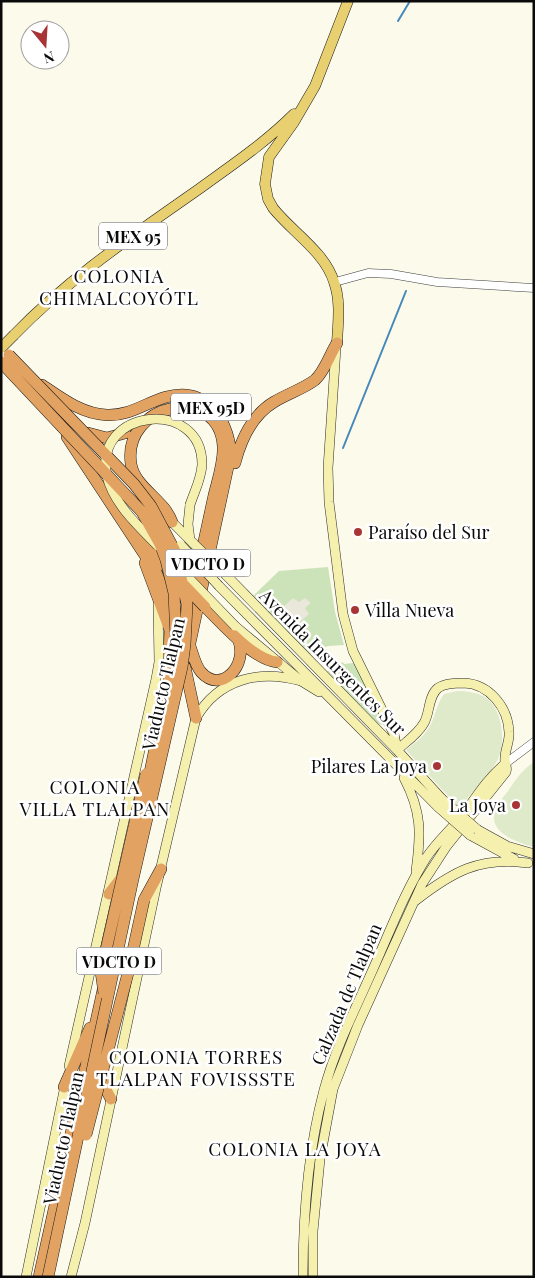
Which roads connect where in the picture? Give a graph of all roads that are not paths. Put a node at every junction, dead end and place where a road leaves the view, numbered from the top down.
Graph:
1 (348, 1) edge
2 (302, 106) junction
3 (258, 146) junction
4 (267, 163) junction
5 (334, 282) junction
6 (534, 288) edge
7 (337, 343) junction
8 (1, 347) edge
9 (1, 362) edge
10 (40, 384) junction
11 (56, 420) junction
12 (144, 422) junction
13 (88, 434) junction
14 (223, 476) junction
15 (172, 522) junction
16 (127, 526) junction
17 (192, 542) junction
18 (139, 548) junction
19 (158, 599) junction
20 (238, 639) junction
21 (190, 646) junction
22 (277, 662) junction
23 (180, 671) junction
24 (301, 681) junction
25 (332, 700) junction
26 (196, 718) junction
27 (534, 742) edge
28 (397, 750) junction
29 (506, 763) junction
30 (400, 771) junction
31 (440, 803) junction
32 (474, 833) junction
33 (534, 854) edge
34 (132, 864) junction
35 (531, 864) edge
36 (160, 869) junction
37 (416, 877) junction
38 (109, 894) junction
39 (412, 903) junction
40 (104, 993) junction
41 (104, 1009) junction
42 (64, 1087) junction
43 (111, 1099) junction
44 (72, 1169) junction
45 (26, 1277) edge
46 (41, 1277) edge
47 (49, 1277) edge
48 (71, 1277) edge
49 (303, 1277) edge
50 (312, 1277) edge

1 - 2 main road, MEX 95
2 - 3 main road, MEX 95
2 - 4 main road, MEX 95
3 - 4 main road
3 - 8 main road, MEX 95, bridge
4 - 5 main road
5 - 6 street
5 - 7 main road
7 - 14 highway
7 - 28 main road
8 - 10 highway, MEX 95D
8 - 44 highway, bridge
9 - 11 highway
9 - 40 highway, bridge
10 - 13 main road, Avenida Insurgentes Sur
10 - 14 highway, MEX 95D
11 - 16 highway
11 - 25 main road, Avenida Insurgentes Sur, bridge
12 - 13 highway
12 - 14 highway
12 - 15 highway
13 - 15 main road, Avenida Insurgentes Sur
14 - 21 highway, Viaducto Tlalpan / VDCTO D
14 - 23 highway, VDCTO D
15 - 17 main road, Avenida Insurgentes Sur
16 - 18 highway
16 - 20 highway, bridge
17 - 22 main road, bridge
17 - 28 main road, Avenida Insurgentes Sur, bridge
18 - 19 highway
18 - 23 highway
19 - 38 main road, Viaducto Tlalpan
19 - 40 highway, bridge
20 - 21 highway
20 - 22 highway
21 - 23 highway, Viaducto Tlalpan / VDCTO D
22 - 24 main road
23 - 26 highway
23 - 34 highway, Viaducto Tlalpan / VDCTO D
23 - 41 highway, Viaducto Tlalpan / VDCTO D
24 - 25 main road
24 - 26 main road
25 - 30 main road, Avenida Insurgentes Sur
26 - 36 main road
27 - 29 street
28 - 29 main road
28 - 31 main road, Avenida Insurgentes Sur
29 - 37 main road
29 - 39 main road, Calzada de Tlalpan
30 - 31 main road, Avenida Insurgentes Sur
30 - 37 main road
31 - 32 main road, Avenida Insurgentes Sur, bridge
32 - 33 main road, Avenida Insurgentes Sur
32 - 35 main road, Avenida Insurgentes Sur
34 - 38 highway
34 - 41 highway, Viaducto Tlalpan / VDCTO D
35 - 39 main road
36 - 43 main road
36 - 44 highway, bridge
37 - 49 main road, Calzada de Tlalpan
38 - 42 main road, Viaducto Tlalpan
39 - 50 main road, Calzada de Tlalpan
40 - 46 highway
41 - 42 highway
41 - 43 highway
41 - 46 highway, Viaducto Tlalpan / VDCTO D
41 - 47 highway, Viaducto Tlalpan / VDCTO D
42 - 45 main road, Viaducto Tlalpan
43 - 48 main road
44 - 47 highway, bridge

